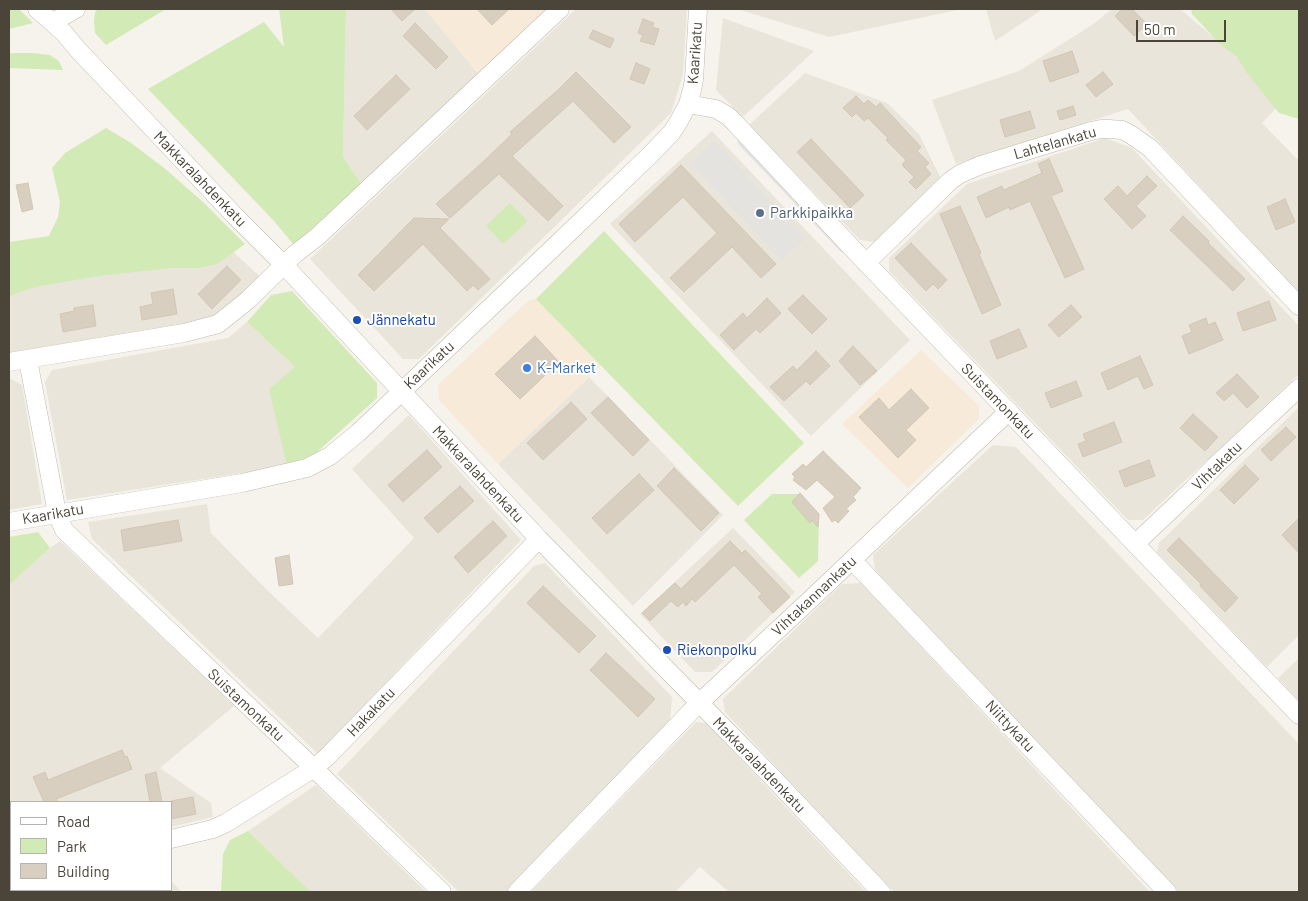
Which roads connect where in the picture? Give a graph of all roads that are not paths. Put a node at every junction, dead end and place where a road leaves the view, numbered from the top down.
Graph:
1 (560, 9) edge
2 (698, 9) edge
3 (52, 12) edge
4 (688, 104) junction
5 (866, 263) junction
6 (284, 265) junction
7 (1299, 306) edge
8 (28, 360) junction
9 (9, 362) edge
10 (1299, 388) edge
11 (401, 391) junction
12 (1009, 411) junction
13 (57, 513) junction
14 (9, 522) edge
15 (539, 539) junction
16 (1135, 544) junction
17 (852, 560) junction
18 (699, 703) junction
19 (1299, 715) edge
20 (314, 768) junction
21 (172, 839) edge
22 (442, 892) edge
23 (517, 892) edge
24 (880, 892) edge
25 (1167, 892) edge

1 - 6 street
2 - 4 street, Kaarikatu
3 - 6 street, Makkaralahdenkatu
4 - 5 street, Suistamonkatu
4 - 11 street, Kaarikatu
5 - 7 street, Lahtelankatu
5 - 12 street, Suistamonkatu
6 - 8 street
6 - 11 street, Makkaralahdenkatu
8 - 9 street
8 - 13 street, Suistamonkatu
10 - 16 street, Vihtakatu
11 - 13 street, Kaarikatu
11 - 15 street, Makkaralahdenkatu
12 - 16 street, Suistamonkatu
12 - 17 street, Vihtakannankatu
13 - 14 street, Kaarikatu
13 - 20 street, Suistamonkatu
15 - 18 street, Makkaralahdenkatu
15 - 20 street, Hakakatu
16 - 19 street, Suistamonkatu
17 - 18 street, Vihtakannankatu
17 - 25 street, Niittykatu
18 - 23 street, Vihtakannankatu
18 - 24 street, Makkaralahdenkatu
20 - 21 street, Hakakatu
20 - 22 street, Suistamonkatu

